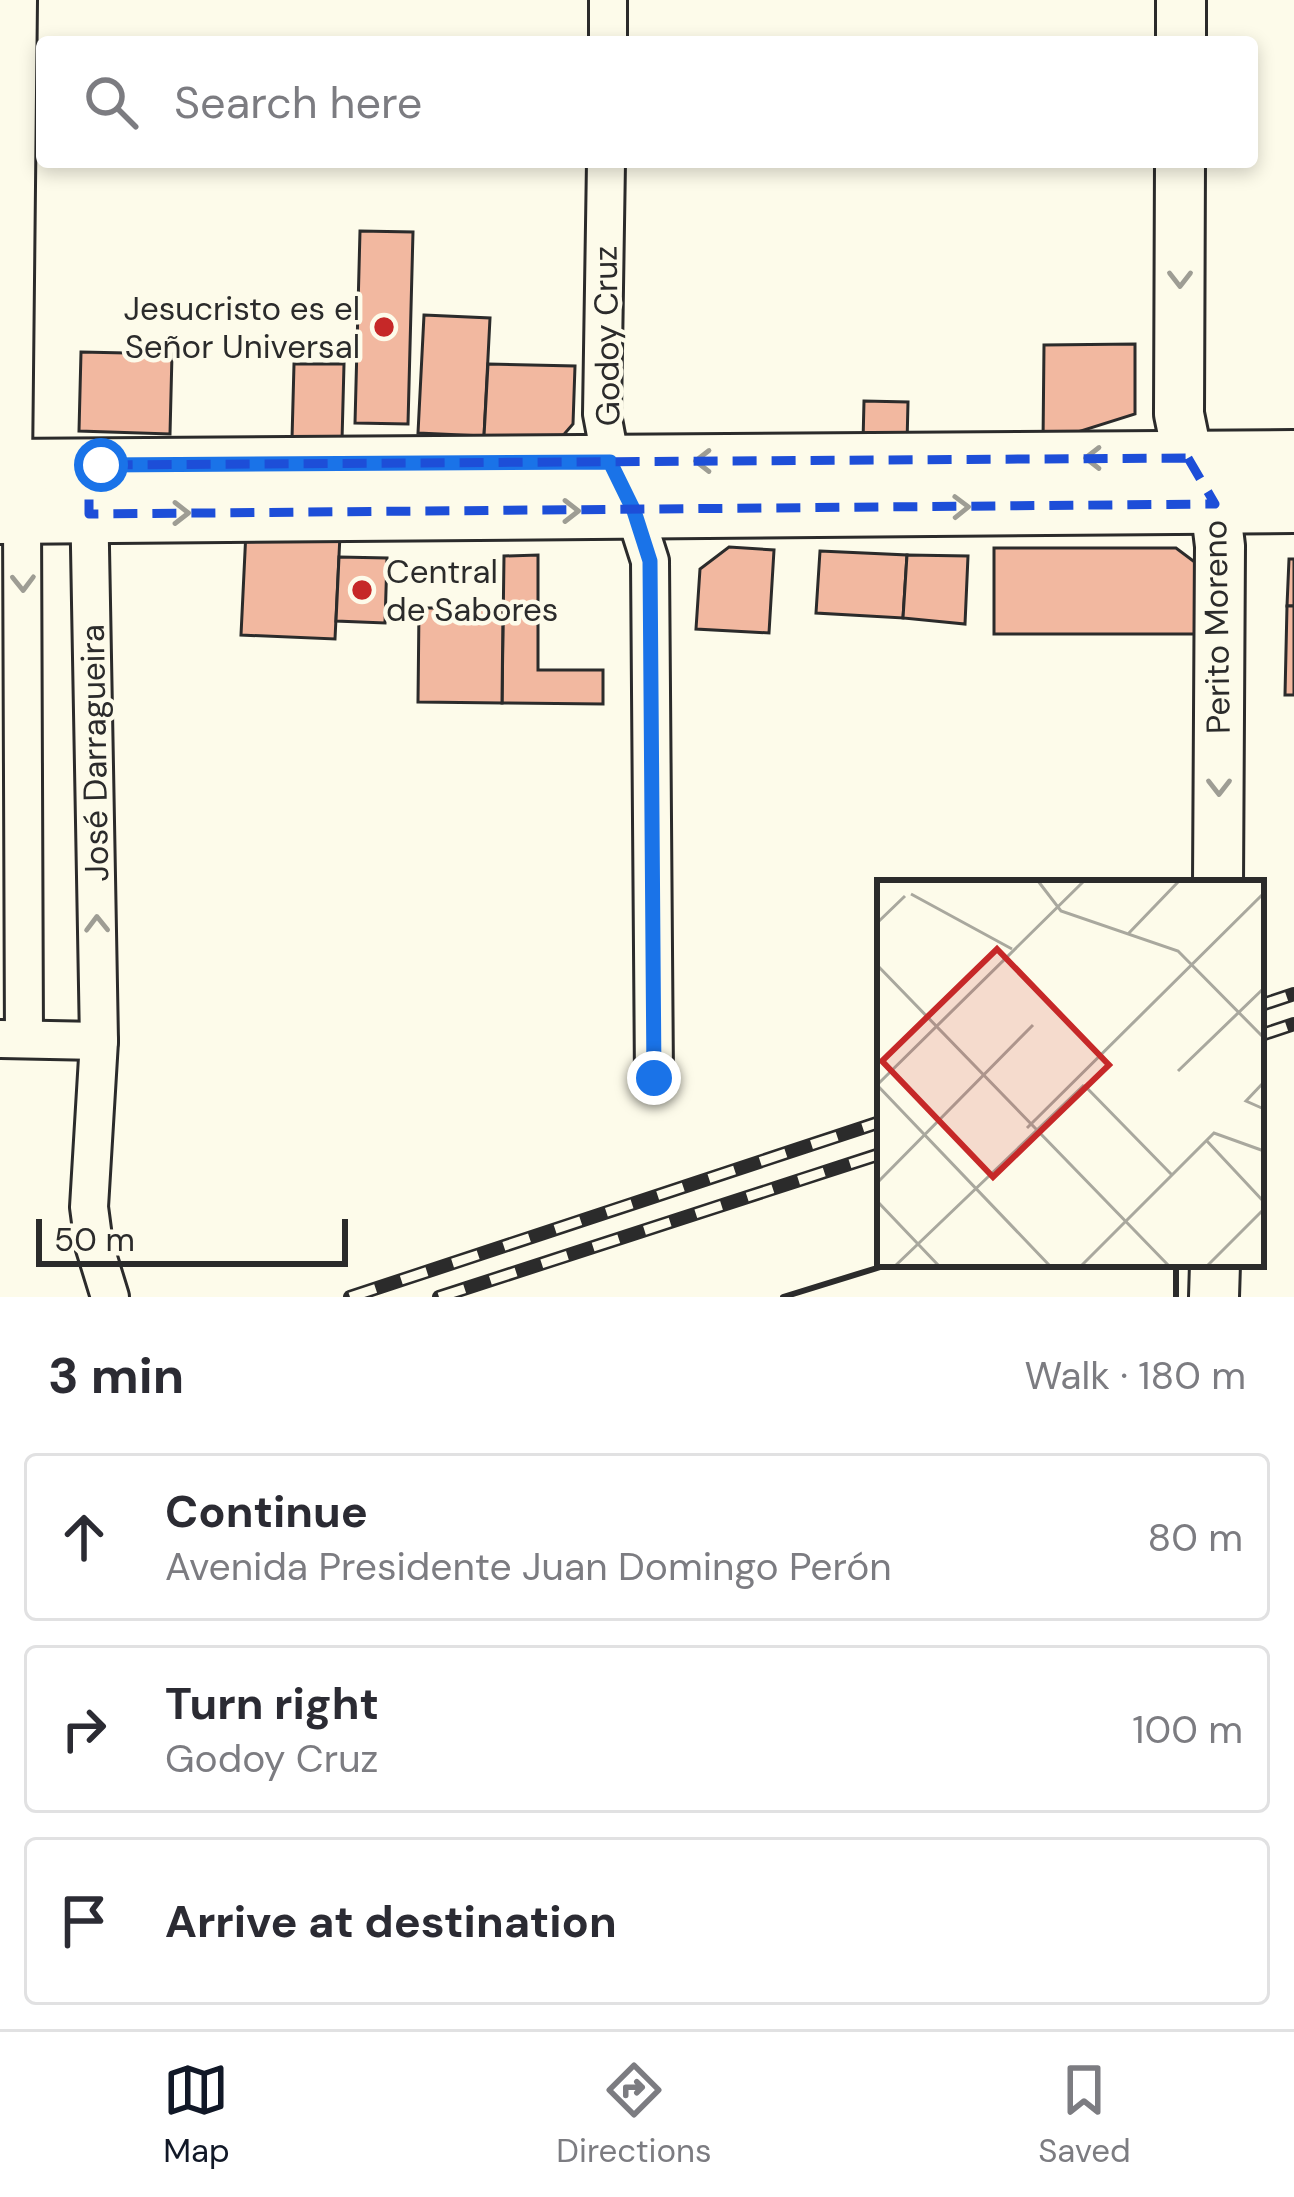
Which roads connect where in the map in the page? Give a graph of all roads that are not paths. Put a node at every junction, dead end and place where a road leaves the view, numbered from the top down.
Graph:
1 (18, 0) edge
2 (608, 0) edge
3 (1181, 0) edge
4 (608, 36) edge
5 (1181, 36) edge
6 (606, 168) edge
7 (1180, 168) edge
8 (1189, 458) junction
9 (1294, 458) edge
10 (610, 462) junction
11 (89, 490) junction
12 (9, 492) edge
13 (1214, 504) junction
14 (1294, 505) edge
15 (634, 511) junction
16 (1218, 880) edge
17 (12, 1039) edge
18 (100, 1041) junction
19 (654, 1078) dead end
20 (1215, 1267) edge
21 (110, 1297) edge
22 (1214, 1297) edge

1 - 12 street, José Darragueira
2 - 4 street
3 - 5 street
6 - 10 street, Godoy Cruz
7 -> 8 street, Perito Moreno
8 - 9 main road
8 -> 10 main road
8 - 13 street, Perito Moreno
10 - 11 main road
10 - 15 street, Godoy Cruz
11 - 12 main road
11 -> 15 main road
18 -> 11 street, José Darragueira
12 -> 17 street, José Darragueira
13 - 14 main road
15 -> 13 main road
13 -> 16 street, Perito Moreno
15 - 19 street, Godoy Cruz
17 - 18 street
18 - 21 street, José Darragueira
20 - 22 street

